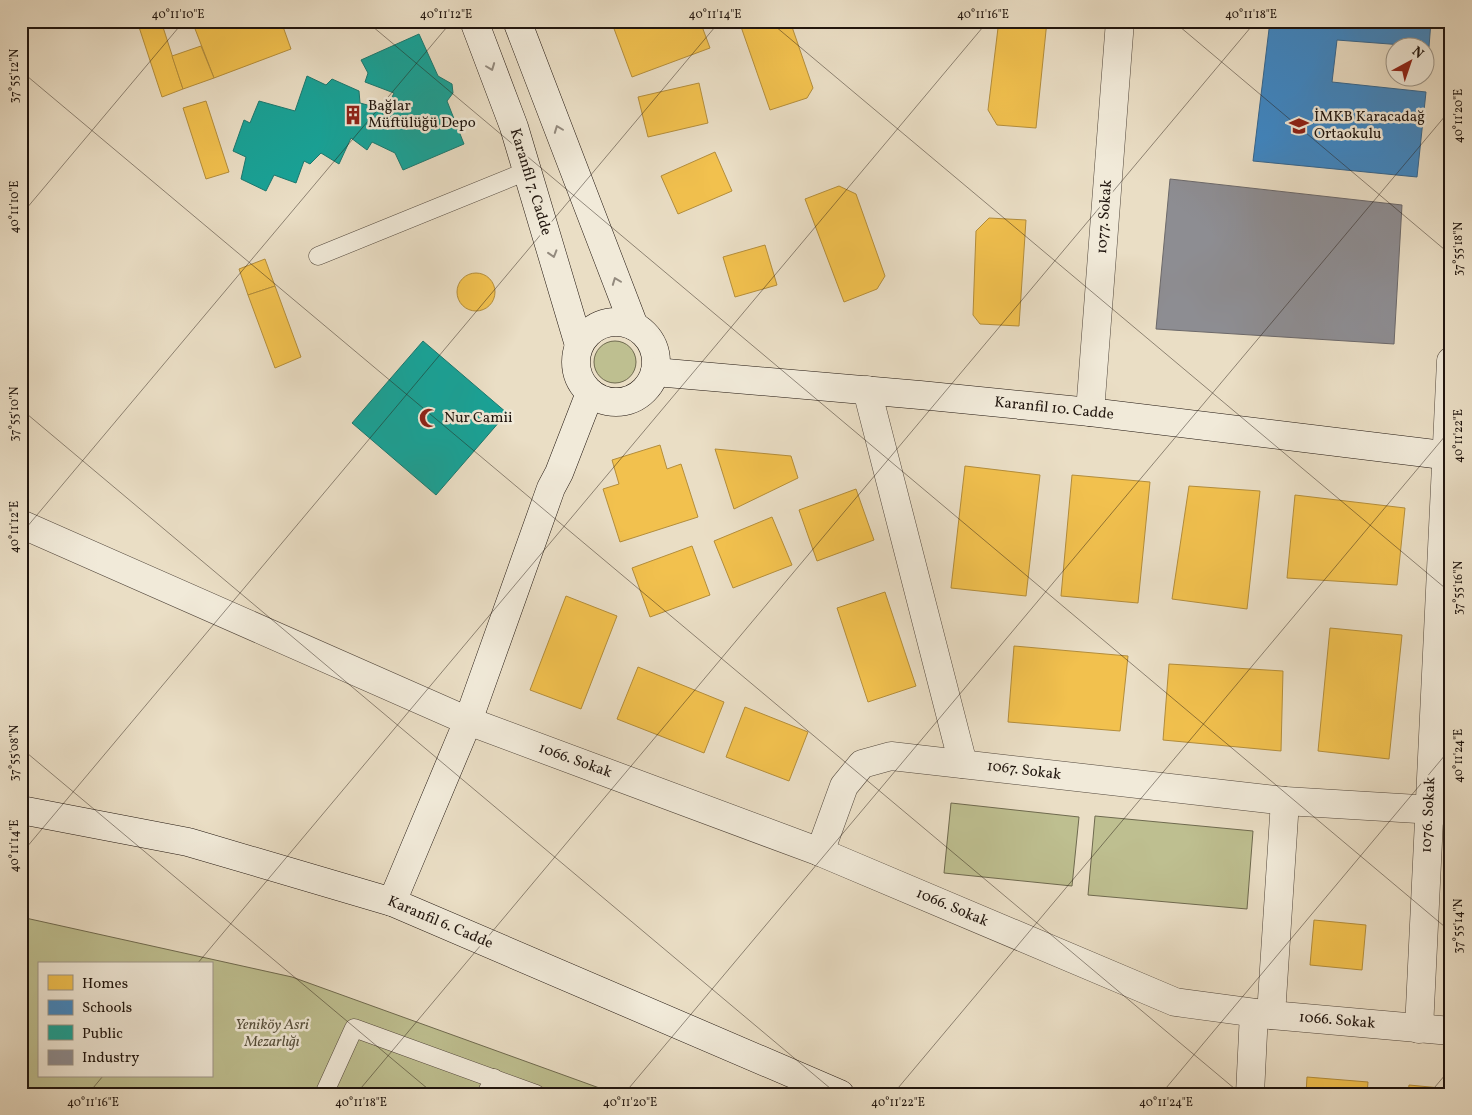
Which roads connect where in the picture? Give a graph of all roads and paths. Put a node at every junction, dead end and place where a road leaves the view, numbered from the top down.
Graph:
1 (474, 21) edge
2 (517, 21) edge
3 (1120, 21) edge
4 (527, 171) junction
5 (318, 256) dead end
6 (634, 326) junction
7 (579, 345) junction
8 (1451, 361) edge
9 (655, 372) junction
10 (867, 390) junction
11 (590, 393) junction
12 (1090, 412) junction
13 (1449, 456) edge
14 (21, 524) edge
15 (468, 721) junction
16 (963, 764) junction
17 (1285, 801) junction
18 (21, 810) edge
19 (1440, 810) edge
20 (820, 852) junction
21 (392, 902) junction
22 (1263, 1014) junction
23 (1420, 1029) junction
24 (1451, 1031) edge
25 (494, 1078) junction
26 (324, 1094) edge
27 (486, 1094) edge
28 (536, 1094) edge
29 (840, 1094) edge
30 (1250, 1094) edge

1 -> 4 street, Karanfil 7. Cadde
6 -> 2 street
3 - 12 street, 1077. Sokak
4 - 5 lane
4 -> 7 street, Karanfil 7. Cadde
6 - 7 street
6 - 9 street
7 - 11 street
8 - 13 street, 1076. Sokak
9 - 10 street, Karanfil 10. Cadde
9 - 11 street
10 - 12 street, Karanfil 10. Cadde
10 - 16 street
11 - 15 street
12 - 13 street, Karanfil 10. Cadde
13 - 19 street, 1076. Sokak
14 - 15 street, 1066. Sokak
15 - 20 street, 1066. Sokak
15 - 21 street
16 - 17 street, 1067. Sokak
16 - 20 street, 1067. Sokak
17 - 19 street, 1067. Sokak
17 - 22 street
18 - 21 street, Karanfil 6. Cadde
19 - 23 street, 1076. Sokak
20 - 22 street, 1066. Sokak
21 - 29 street, Karanfil 6. Cadde
22 - 23 street, 1066. Sokak
22 - 30 street
23 - 24 street, 1066. Sokak
25 - 26 lane
25 - 27 lane
25 - 28 lane

